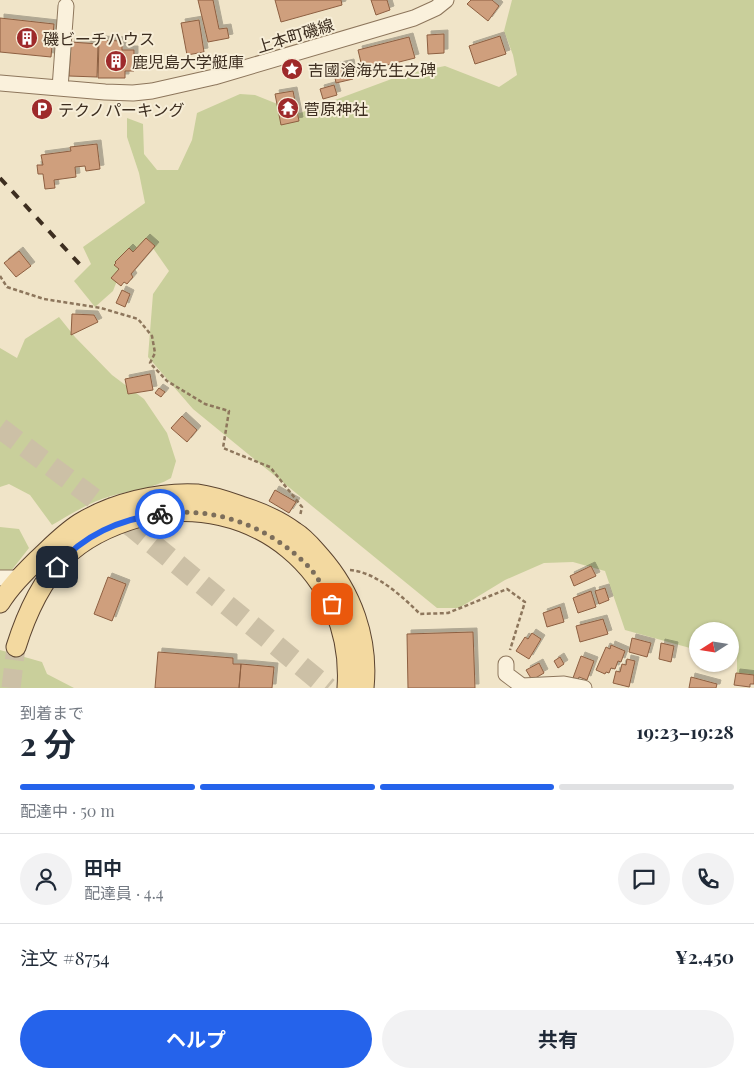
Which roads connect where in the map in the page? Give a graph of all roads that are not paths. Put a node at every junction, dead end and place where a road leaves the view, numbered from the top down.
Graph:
1 (446, 0) edge
2 (66, 6) dead end
3 (0, 83) edge
4 (60, 88) junction
5 (9, 578) edge
6 (0, 603) edge
7 (16, 647) tunnel mouth
8 (506, 664) road end
9 (347, 688) edge
10 (364, 688) edge
11 (584, 688) edge

1 - 4 street, 上本町磯線
2 - 4 street
3 - 4 street, 上本町磯線
5 - 6 main road
5 - 10 main road
7 - 9 main road
8 - 11 street

